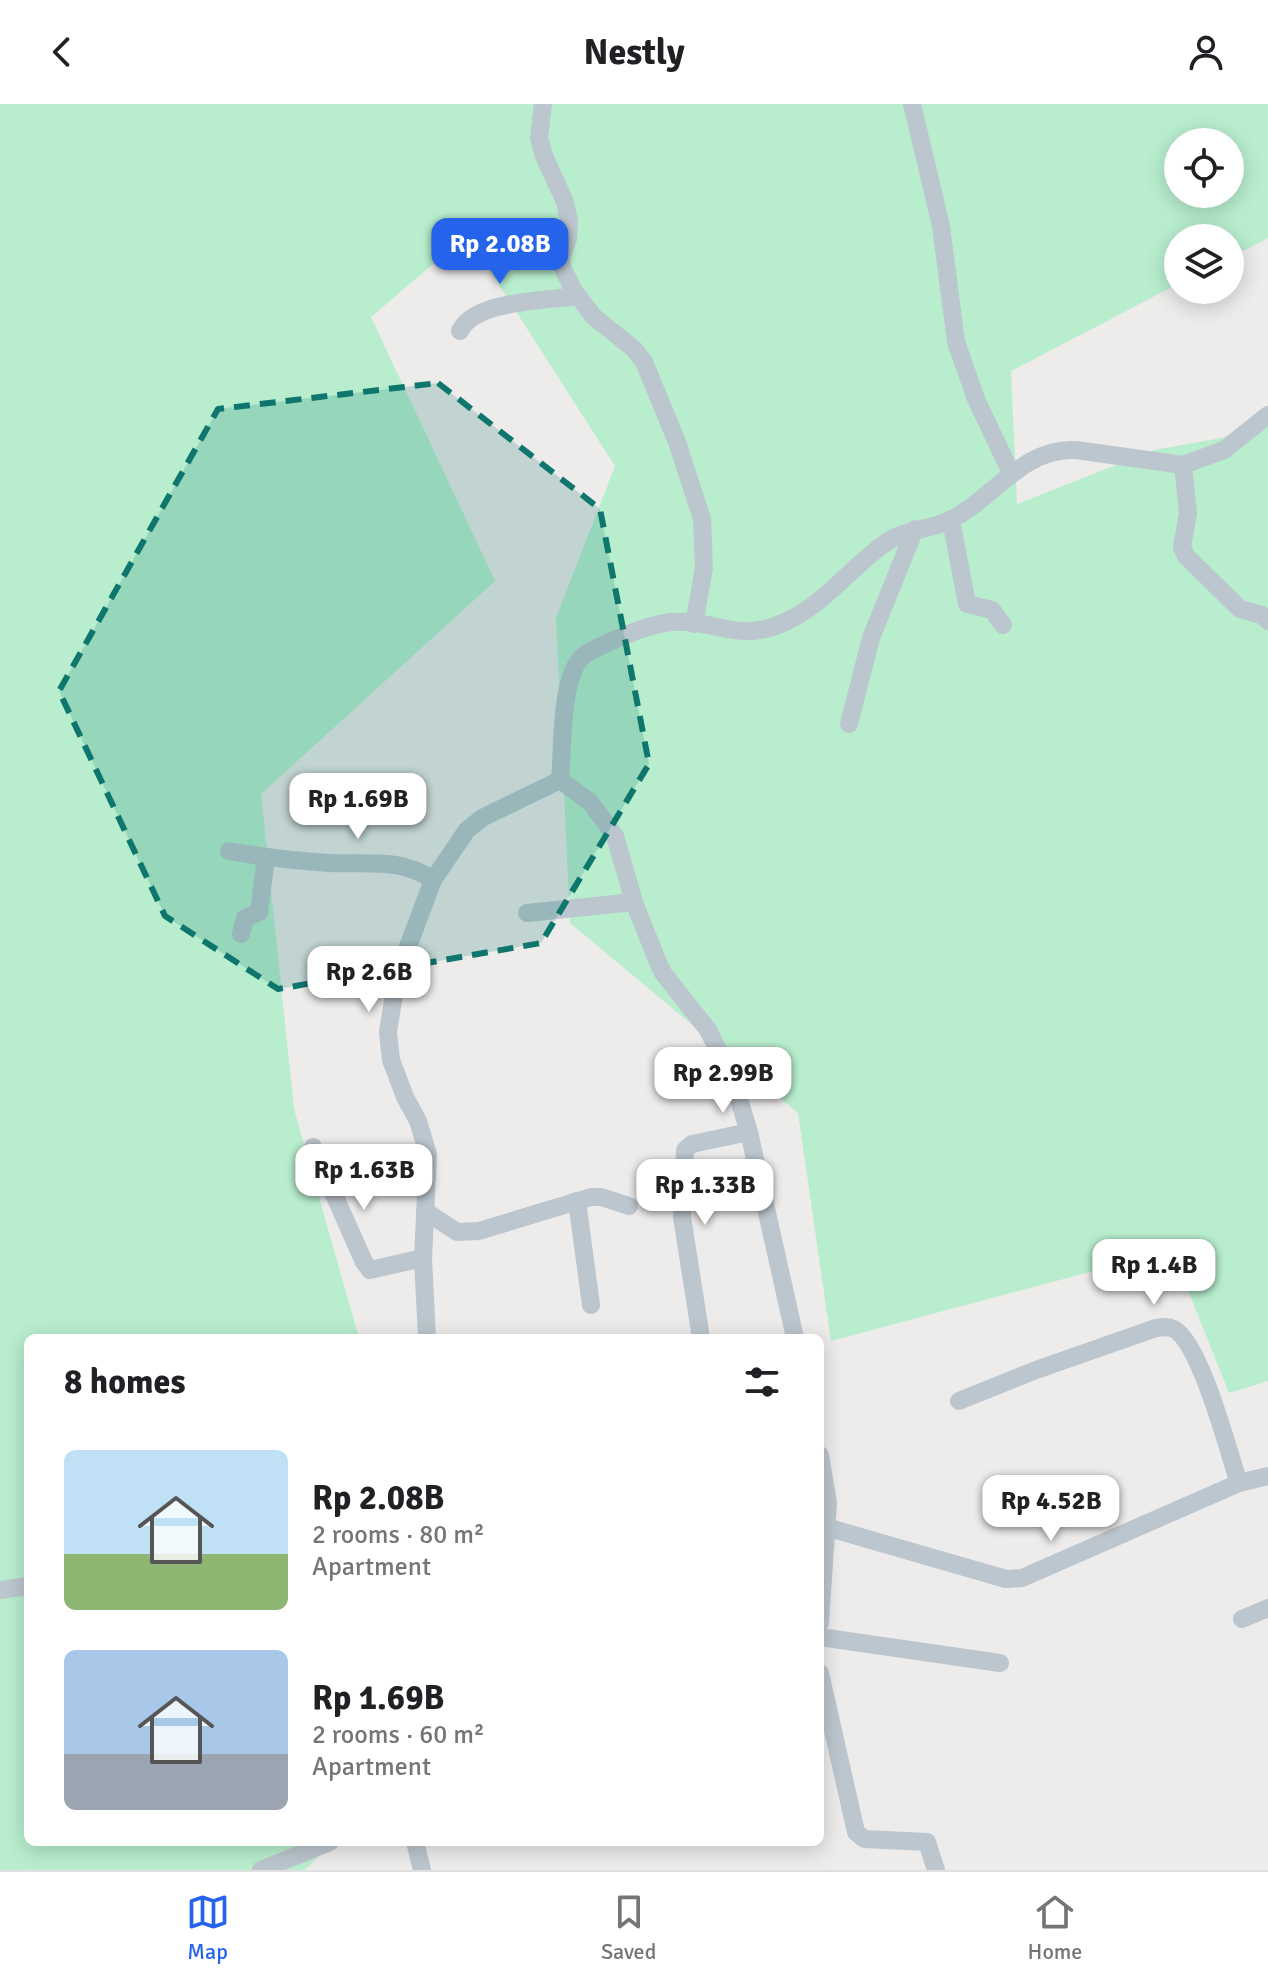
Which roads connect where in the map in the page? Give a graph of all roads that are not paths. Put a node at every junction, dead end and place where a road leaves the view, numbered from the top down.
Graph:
1 (543, 104) edge
2 (912, 104) edge
3 (578, 296) junction
4 (460, 331) dead end
5 (1268, 415) edge
6 (1183, 465) junction
7 (1011, 473) junction
8 (951, 520) junction
9 (915, 529) junction
10 (1268, 621) edge
11 (694, 624) junction
12 (1003, 625) dead end
13 (849, 724) dead end
14 (560, 780) junction
15 (229, 851) dead end
16 (266, 858) junction
17 (433, 880) junction
18 (634, 902) junction
19 (527, 913) dead end
20 (241, 934) dead end
21 (749, 1132) junction
22 (313, 1147) dead end
23 (577, 1201) junction
24 (629, 1206) dead end
25 (425, 1211) junction
26 (423, 1258) junction
27 (591, 1305) dead end
28 (427, 1334) edge
29 (700, 1334) edge
30 (794, 1334) edge
31 (959, 1401) dead end
32 (1268, 1476) edge
33 (824, 1479) edge
34 (1239, 1483) junction
35 (826, 1527) junction
36 (824, 1559) edge
37 (24, 1587) edge
38 (0, 1590) edge
39 (1267, 1611) edge
40 (1242, 1619) dead end
41 (824, 1638) edge
42 (1000, 1663) dead end
43 (824, 1691) edge
44 (839, 1759) junction
45 (824, 1762) edge
46 (320, 1846) edge
47 (416, 1846) edge
48 (261, 1870) edge
49 (422, 1870) edge
50 (936, 1870) edge

1 - 3 street
2 - 7 street
3 - 4 street
3 - 11 street
5 - 6 street
6 - 7 street
6 - 10 street
7 - 8 street
8 - 9 street
8 - 12 street
9 - 11 street
9 - 13 street
11 - 14 street
14 - 17 street
14 - 18 street
15 - 16 street
16 - 17 street
16 - 20 street
17 - 25 street
18 - 19 street
18 - 21 street
21 - 29 street
21 - 30 street
22 - 26 street
23 - 24 street
23 - 25 street
23 - 27 street
25 - 26 street
26 - 28 street
31 - 34 street
32 - 34 street
33 - 35 street
34 - 35 street
35 - 36 street
37 - 38 street
39 - 40 street
41 - 42 street
43 - 44 street
44 - 45 street
44 - 50 street
46 - 48 street
47 - 49 street

